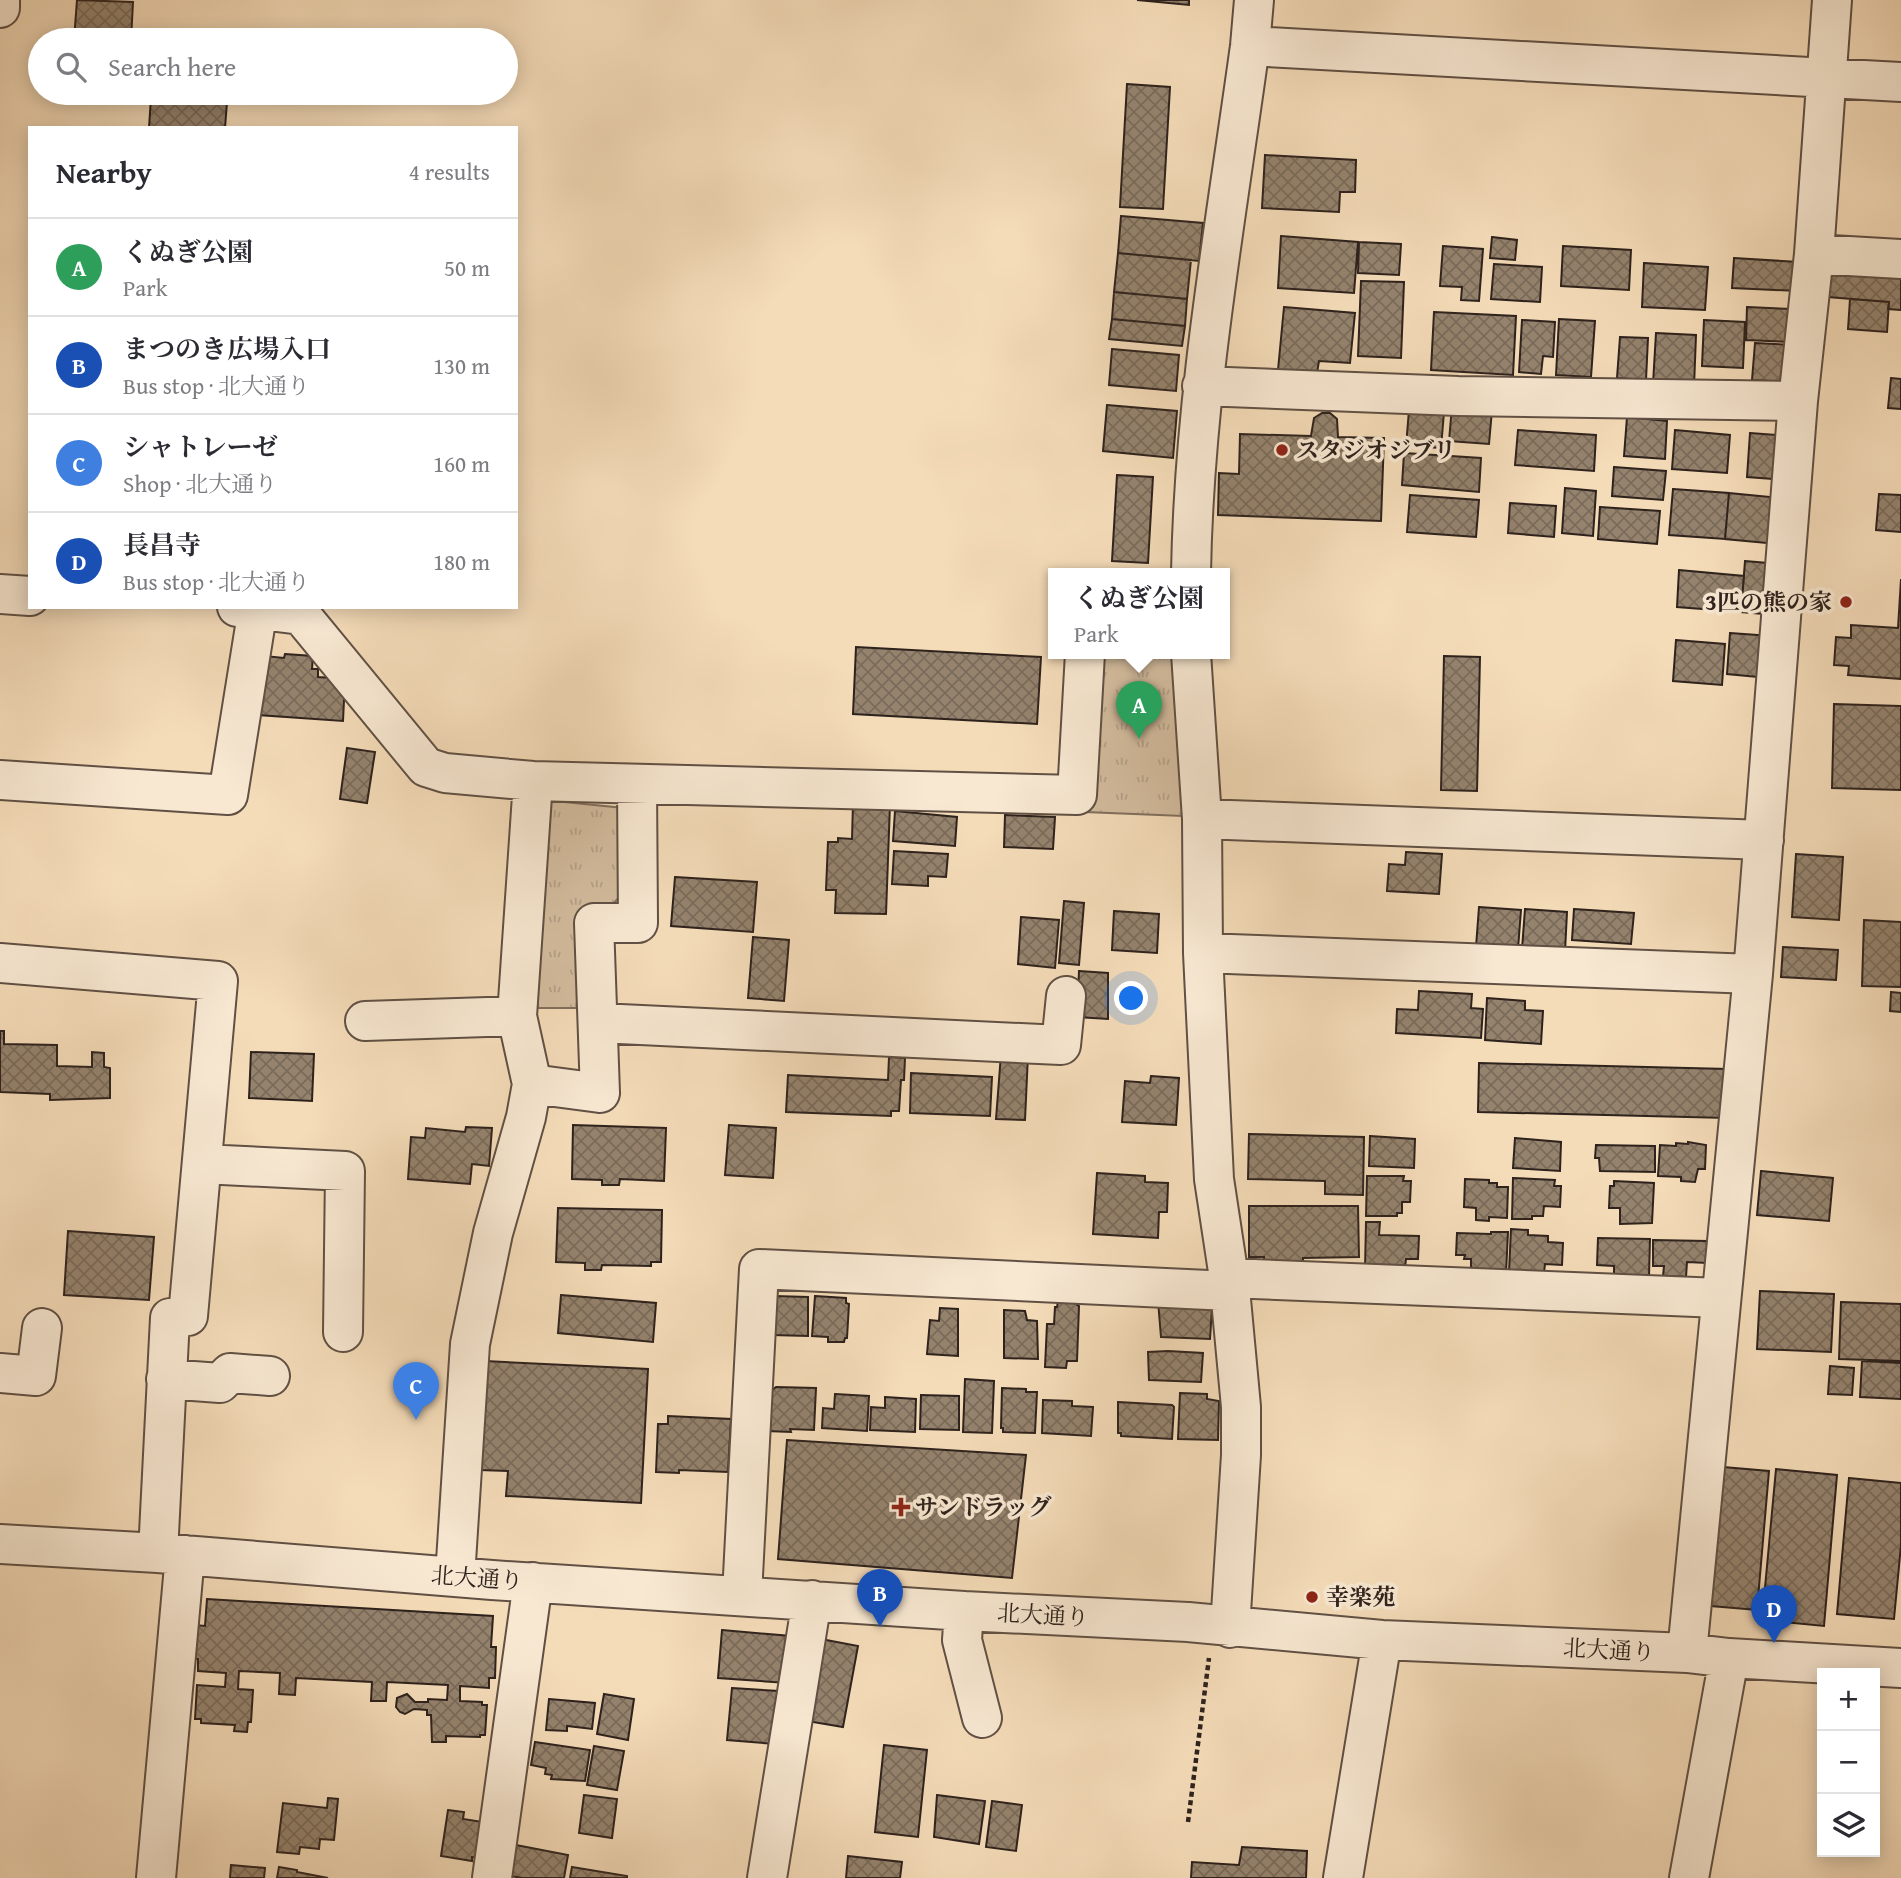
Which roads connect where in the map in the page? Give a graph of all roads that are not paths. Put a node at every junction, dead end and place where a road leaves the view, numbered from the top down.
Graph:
1 (1, 0) edge
2 (1254, 0) edge
3 (1832, 0) edge
4 (0, 8) edge
5 (1250, 47) junction
6 (1827, 78) junction
7 (1901, 82) edge
8 (1814, 254) junction
9 (1901, 259) edge
10 (1202, 386) junction
11 (1798, 401) junction
12 (1191, 568) edge
13 (0, 594) edge
14 (28, 596) edge
15 (247, 609) edge
16 (255, 609) edge
17 (1085, 659) edge
18 (1191, 659) edge
19 (0, 780) edge
20 (533, 781) junction
21 (638, 785) junction
22 (1202, 819) junction
23 (1764, 840) junction
24 (1203, 953) junction
25 (0, 963) edge
26 (1753, 974) junction
27 (1066, 996) dead end
28 (517, 1016) junction
29 (365, 1021) dead end
30 (599, 1023) junction
31 (532, 1084) junction
32 (202, 1164) junction
33 (1230, 1285) junction
34 (1720, 1298) junction
35 (42, 1328) dead end
36 (343, 1332) dead end
37 (0, 1373) edge
38 (270, 1376) dead end
39 (166, 1379) junction
40 (0, 1544) edge
41 (172, 1554) junction
42 (455, 1577) junction
43 (533, 1582) junction
44 (743, 1595) junction
45 (811, 1600) junction
46 (964, 1611) junction
47 (1230, 1628) junction
48 (1382, 1640) junction
49 (1687, 1653) junction
50 (1729, 1658) junction
51 (1901, 1668) edge
52 (982, 1718) dead end
53 (156, 1878) edge
54 (492, 1878) edge
55 (767, 1878) edge
56 (1343, 1878) edge
57 (1689, 1878) edge

1 - 4 street
2 - 5 street
3 - 6 street
5 - 6 street
5 - 10 street
6 - 7 street
6 - 8 street
8 - 9 street
8 - 11 street
10 - 11 street
10 - 12 street
11 - 23 street
13 - 14 street
15 - 19 street
16 - 20 street
17 - 21 street
18 - 22 street
20 - 21 street
20 - 28 street
21 - 30 street
22 - 23 street
22 - 24 street
23 - 26 street
24 - 26 street
24 - 33 street
25 - 32 street
26 - 34 street
27 - 30 street
28 - 29 street
28 - 31 street
30 - 31 street
31 - 42 street
32 - 36 street
32 - 39 street
33 - 34 street
33 - 44 street
33 - 47 street
34 - 49 street
35 - 37 street
38 - 39 street
39 - 41 street
40 - 41 street, 北大通り
41 - 42 street, 北大通り
41 - 53 street
42 - 43 street, 北大通り
43 - 44 street, 北大通り
43 - 54 street
44 - 45 street, 北大通り
45 - 46 street, 北大通り
45 - 55 street
46 - 47 street, 北大通り
46 - 52 street
47 - 48 street, 北大通り
48 - 49 street, 北大通り
48 - 56 street
49 - 50 street, 北大通り
50 - 51 street, 北大通り
50 - 57 street

